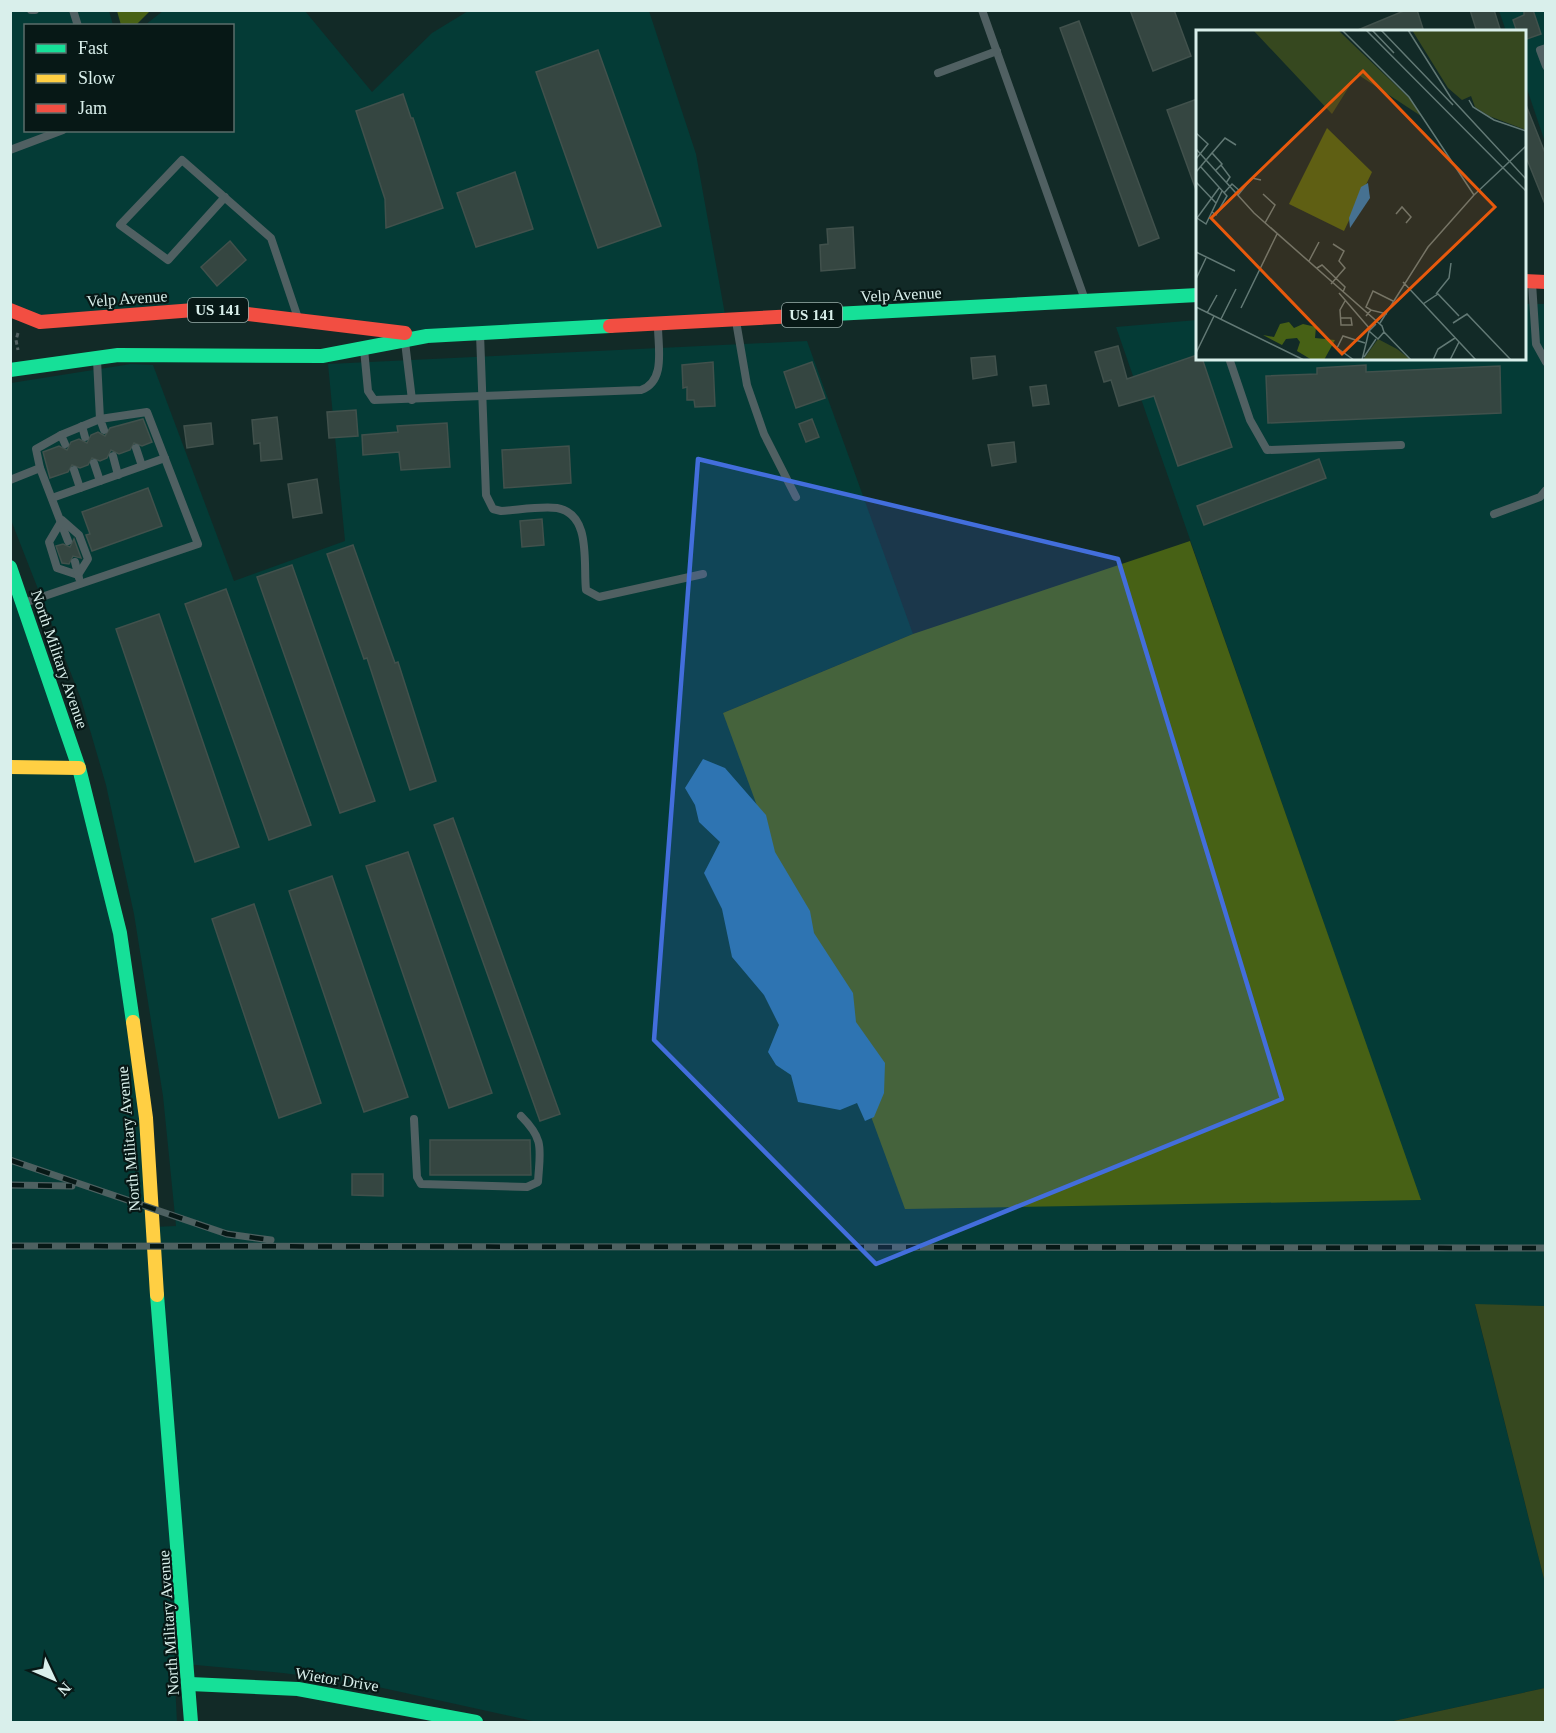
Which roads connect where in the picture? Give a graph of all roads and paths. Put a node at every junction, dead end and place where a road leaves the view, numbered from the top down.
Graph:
1 (982, 10) edge
2 (1545, 48) edge
3 (996, 51) junction
4 (1545, 66) edge
5 (938, 73) dead end
6 (58, 132) edge
7 (10, 150) edge
8 (225, 197) junction
9 (1534, 281) edge
10 (1196, 295) edge
11 (1085, 300) junction
12 (10, 310) edge
13 (735, 319) junction
14 (298, 320) junction
15 (658, 323) junction
16 (19, 329) dead end
17 (1545, 330) edge
18 (1535, 331) junction
19 (480, 333) junction
20 (427, 336) junction
21 (404, 340) junction
22 (364, 348) junction
23 (19, 354) dead end
24 (97, 358) junction
25 (1230, 360) edge
26 (1545, 362) edge
27 (10, 370) edge
28 (483, 397) junction
29 (412, 400) junction
30 (100, 419) junction
31 (82, 426) junction
32 (104, 430) dead end
33 (61, 435) junction
34 (86, 437) dead end
35 (65, 444) dead end
36 (1401, 445) dead end
37 (136, 448) dead end
38 (113, 456) dead end
39 (165, 458) junction
40 (94, 463) dead end
41 (142, 466) junction
42 (40, 468) junction
43 (74, 470) dead end
44 (118, 475) junction
45 (10, 480) edge
46 (100, 481) junction
47 (80, 488) junction
48 (1545, 490) edge
49 (795, 497) dead end
50 (52, 498) junction
51 (1494, 514) dead end
52 (62, 520) junction
53 (68, 542) dead end
54 (75, 562) dead end
55 (11, 568) edge
56 (703, 574) dead end
57 (80, 579) junction
58 (24, 603) junction
59 (10, 767) edge
60 (79, 768) junction
61 (520, 1116) dead end
62 (414, 1119) dead end
63 (190, 1684) junction
64 (191, 1722) edge
65 (476, 1722) edge

1 - 3 lane
2 - 4 lane
3 - 5 lane
3 - 11 lane
6 - 7 lane
8 - 8 lane
8 - 14 lane
9 - 18 lane
10 - 11 main road, Velp Avenue / US 141
11 - 13 main road, Velp Avenue / US 141
12 - 14 main road, Velp Avenue / US 141
13 - 15 main road, Velp Avenue / US 141
13 - 49 lane
14 - 20 main road, Velp Avenue / US 141
15 - 19 main road, Velp Avenue / US 141
15 - 28 lane
16 - 23 path
17 - 18 lane
18 - 26 lane
19 - 20 main road, Velp Avenue / US 141
19 - 28 lane
20 - 21 main road, Velp Avenue / US 141
21 - 22 main road, Velp Avenue / US 141
21 - 29 lane
22 - 24 main road, Velp Avenue / US 141
22 - 29 lane
24 - 27 main road, Velp Avenue / US 141
24 - 30 lane
25 - 36 lane
28 - 29 lane
28 - 56 lane
30 - 31 lane
30 - 32 lane
30 - 39 lane
31 - 33 lane
31 - 34 lane
33 - 35 lane
33 - 42 lane
37 - 41 lane
38 - 44 lane
39 - 41 lane
39 - 57 lane
40 - 46 lane
41 - 44 lane
42 - 45 lane
42 - 50 lane
43 - 47 lane
44 - 46 lane
46 - 47 lane
47 - 50 lane
48 - 51 lane
50 - 52 lane
52 - 53 lane
52 - 57 lane
52 - 57 lane
54 - 57 lane
55 - 58 main road, North Military Avenue
57 - 58 lane
58 - 60 main road, North Military Avenue
59 - 60 main road
60 - 63 main road, North Military Avenue
61 - 62 lane
63 - 64 main road, North Military Avenue
63 - 65 main road, Wietor Drive

